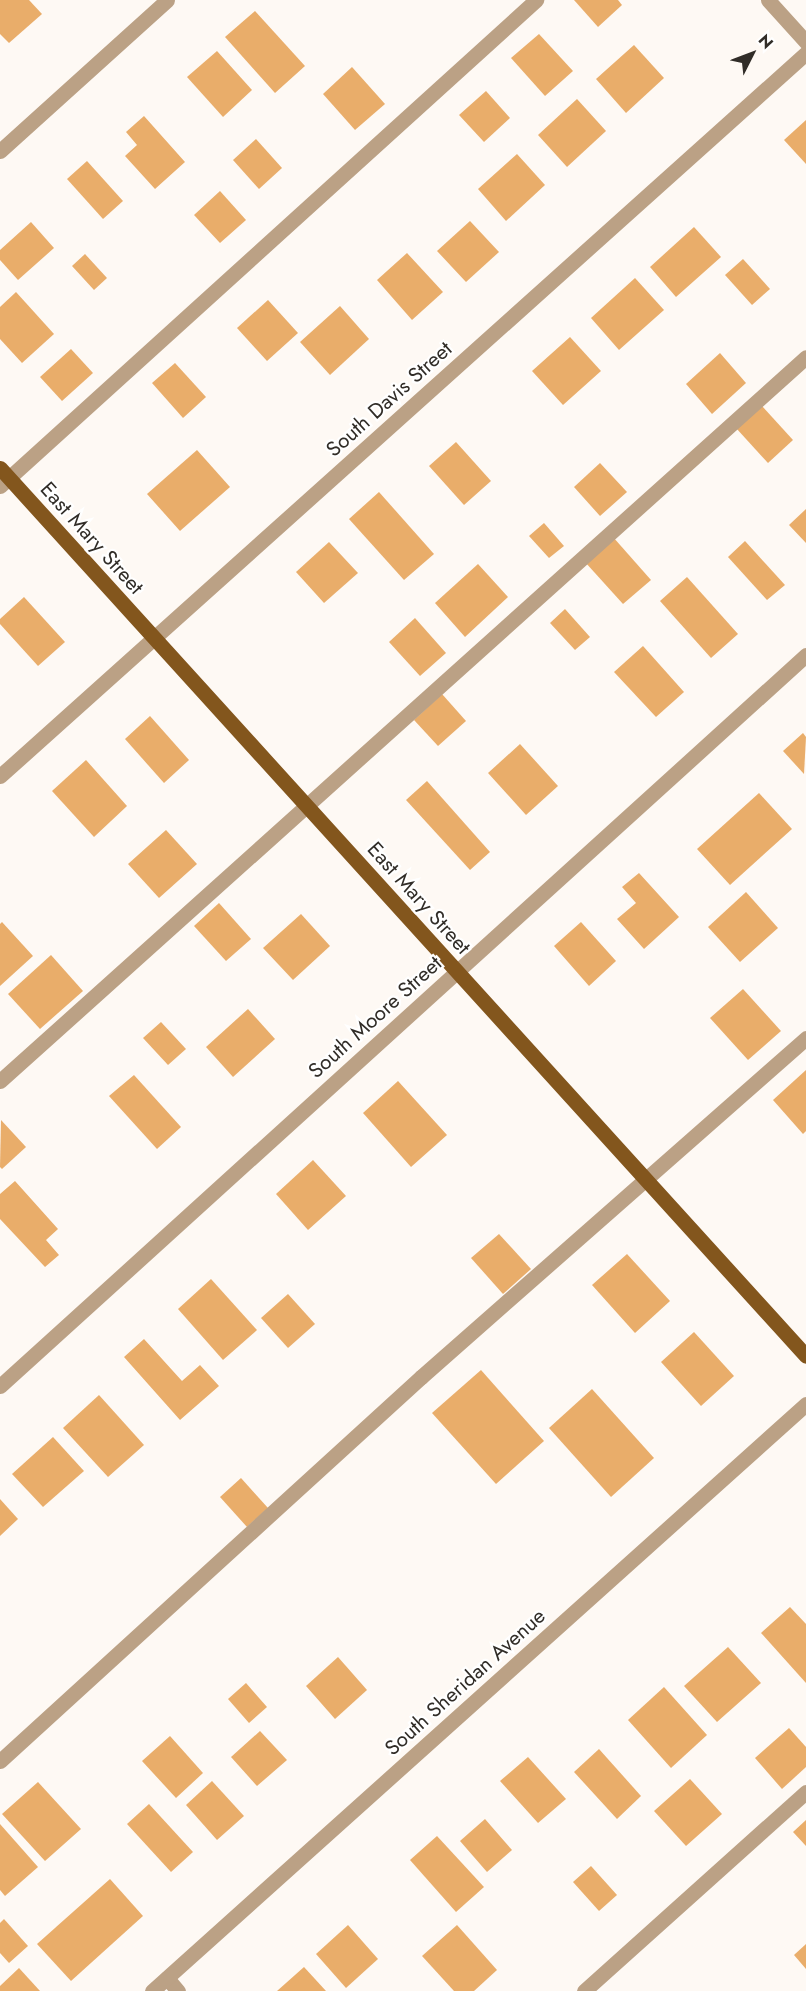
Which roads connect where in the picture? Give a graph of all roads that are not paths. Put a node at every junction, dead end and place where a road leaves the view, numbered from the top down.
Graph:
1 (167, 0) edge
2 (536, 0) edge
3 (768, 0) edge
4 (806, 42) edge
5 (806, 53) edge
6 (0, 151) edge
7 (806, 357) edge
8 (3, 477) edge
9 (154, 638) junction
10 (806, 655) edge
11 (0, 776) edge
12 (307, 806) junction
13 (457, 972) junction
14 (806, 1038) edge
15 (0, 1081) edge
16 (645, 1179) junction
17 (806, 1356) edge
18 (0, 1386) edge
19 (806, 1404) edge
20 (0, 1761) edge
21 (806, 1792) edge
22 (167, 1978) junction
23 (152, 1991) edge
24 (178, 1991) edge
25 (584, 1991) edge

1 - 6 street
2 - 8 street
3 - 4 street
5 - 9 street, South Davis Street
7 - 12 street
8 - 9 main road, East Mary Street
9 - 11 street, South Davis Street
9 - 12 main road, East Mary Street
10 - 13 street, South Moore Street
12 - 13 main road, East Mary Street
12 - 15 street
13 - 16 main road, East Mary Street
13 - 18 street, South Moore Street
14 - 16 street
16 - 17 main road, East Mary Street
16 - 20 street
19 - 22 street, South Sheridan Avenue
21 - 25 street
22 - 23 street, South Sheridan Avenue
22 - 24 street

